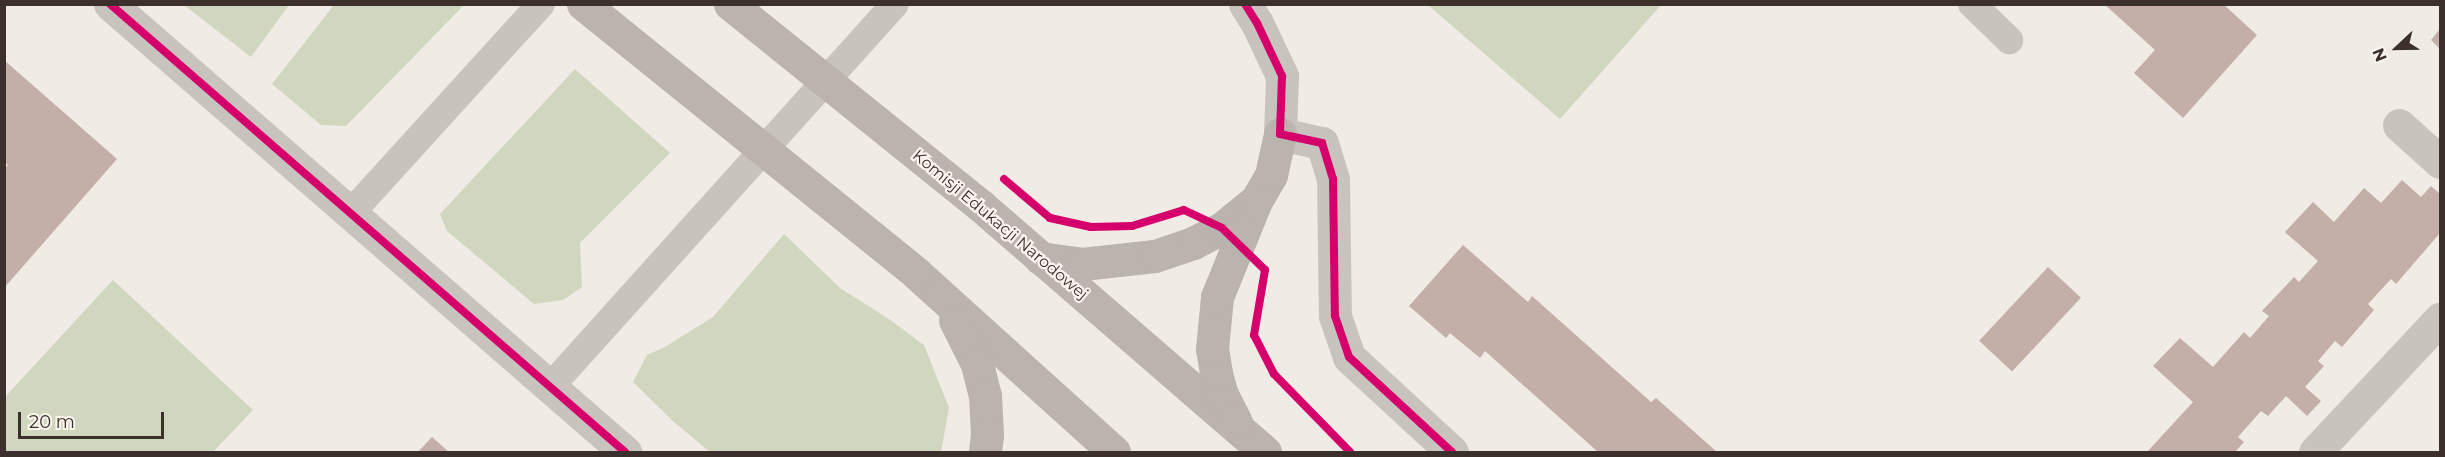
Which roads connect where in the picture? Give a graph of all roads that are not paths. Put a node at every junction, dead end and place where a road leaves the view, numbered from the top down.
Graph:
1 (110, 4) edge
2 (541, 4) edge
3 (583, 4) edge
4 (730, 4) edge
5 (895, 4) edge
6 (1245, 4) edge
7 (1972, 4) edge
8 (2009, 40) dead end
9 (2399, 125) dead end
10 (1280, 134) junction
11 (2440, 162) edge
12 (1256, 201) junction
13 (349, 215) junction
14 (1040, 258) junction
15 (944, 300) junction
16 (2440, 319) edge
17 (550, 387) junction
18 (1254, 443) edge
19 (625, 453) edge
20 (985, 453) edge
21 (1114, 453) edge
22 (1452, 453) edge
23 (2315, 453) edge

1 - 13 street
2 - 13 lane
3 - 15 main road, bridge
4 - 14 main road, Komisji Edukacji Narodowej, bridge
5 - 17 lane
6 - 10 street
7 - 8 lane
9 - 11 street
10 - 12 main road
10 - 22 street
12 - 14 main road
12 - 18 main road
13 - 17 street
14 - 18 main road, Komisji Edukacji Narodowej
15 - 20 main road
15 - 21 main road
16 - 23 street
17 - 19 street

